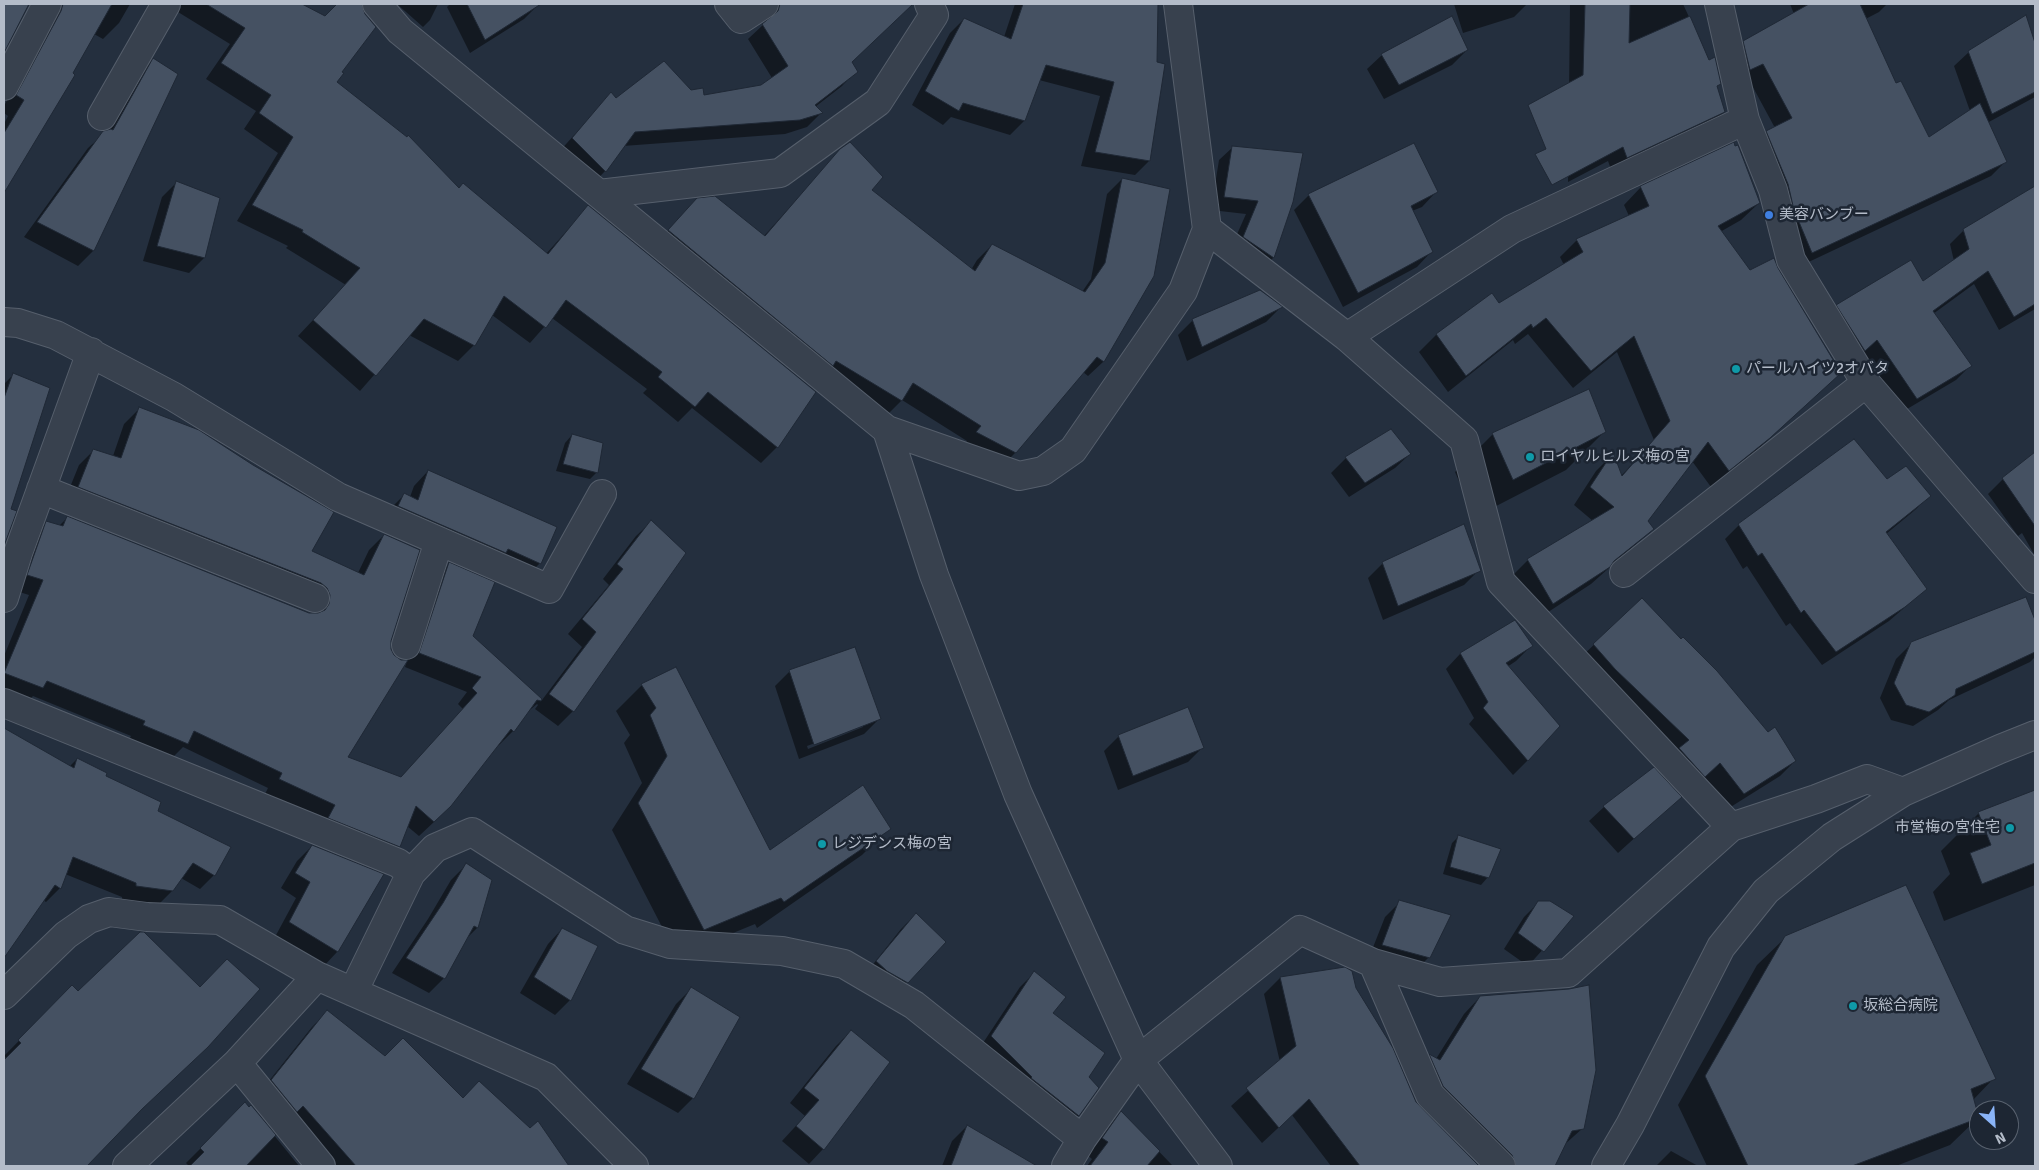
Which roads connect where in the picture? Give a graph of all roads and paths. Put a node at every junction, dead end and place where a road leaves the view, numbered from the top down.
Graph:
1 (47, 4) edge
2 (166, 4) edge
3 (377, 4) edge
4 (729, 4) edge
5 (764, 4) edge
6 (929, 4) edge
7 (1178, 4) edge
8 (1719, 4) edge
9 (4, 86) edge
10 (102, 116) dead end
11 (1745, 120) junction
12 (599, 194) junction
13 (1207, 229) junction
14 (4, 322) edge
15 (1347, 337) junction
16 (91, 352) junction
17 (1866, 383) junction
18 (886, 430) junction
19 (41, 489) junction
20 (602, 494) dead end
21 (439, 541) junction
22 (1624, 572) dead end
23 (2035, 579) edge
24 (4, 598) edge
25 (316, 598) dead end
26 (406, 644) dead end
27 (4, 703) edge
28 (2035, 735) edge
29 (1903, 792) junction
30 (1731, 827) junction
31 (411, 873) junction
32 (1373, 963) junction
33 (318, 976) junction
34 (353, 992) junction
35 (4, 994) edge
36 (1138, 1060) junction
37 (237, 1063) junction
38 (1082, 1139) junction
39 (127, 1166) edge
40 (321, 1166) edge
41 (634, 1166) edge
42 (1066, 1166) edge
43 (1218, 1166) edge
44 (1501, 1166) edge
45 (1606, 1166) edge

1 - 9 street
2 - 10 street
3 - 12 street
4 - 5 street
6 - 12 street
7 - 13 street
8 - 11 street
11 - 15 street
11 - 17 street
12 - 18 street
13 - 15 street
13 - 18 street
14 - 16 street
15 - 30 street
16 - 19 street
16 - 21 street
17 - 22 street
17 - 23 street
18 - 36 street
19 - 24 street
19 - 25 street
20 - 21 street
21 - 26 street
27 - 31 street
28 - 29 street
29 - 30 street
29 - 45 street
30 - 32 street
31 - 34 street
31 - 38 street
32 - 36 street
32 - 44 street
33 - 34 street
33 - 35 street
33 - 37 street
34 - 41 street
36 - 38 street
36 - 43 street
37 - 39 street
37 - 40 street
38 - 42 street

